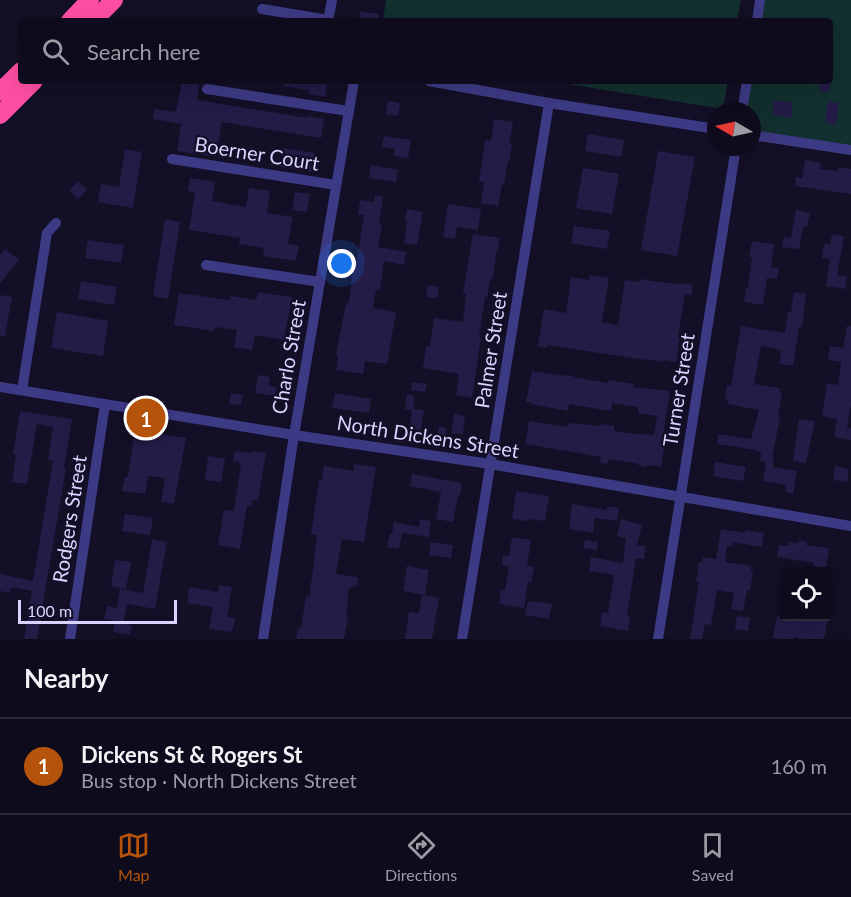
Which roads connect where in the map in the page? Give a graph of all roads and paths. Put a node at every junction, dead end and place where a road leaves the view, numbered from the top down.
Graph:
1 (90, 0) edge
2 (114, 0) edge
3 (332, 0) edge
4 (760, 0) edge
5 (262, 9) dead end
6 (73, 18) edge
7 (96, 18) edge
8 (316, 18) edge
9 (328, 18) edge
10 (757, 18) edge
11 (18, 74) edge
12 (31, 84) edge
13 (353, 84) edge
14 (445, 84) edge
15 (746, 84) edge
16 (207, 89) dead end
17 (0, 92) edge
18 (744, 102) edge
19 (549, 103) junction
20 (348, 111) junction
21 (0, 115) edge
22 (707, 128) edge
23 (761, 136) edge
24 (851, 150) edge
25 (735, 156) edge
26 (172, 159) dead end
27 (336, 185) junction
28 (56, 223) dead end
29 (206, 265) dead end
30 (320, 282) junction
31 (0, 387) edge
32 (22, 390) junction
33 (105, 404) junction
34 (294, 435) junction
35 (490, 464) junction
36 (681, 496) junction
37 (851, 525) edge
38 (70, 639) edge
39 (263, 639) edge
40 (462, 639) edge
41 (658, 639) edge

1 - 6 highway
2 - 7 highway
3 - 9 street
4 - 10 street
5 - 8 street
11 - 17 highway
12 - 21 highway
13 - 20 street, Charlo Street
14 - 19 street
15 - 18 street
16 - 20 street
19 - 22 street
19 - 35 street, Palmer Street
20 - 27 street, Charlo Street
23 - 24 street
25 - 36 street, Turner Street
26 - 27 street, Boerner Court
27 - 30 street, Charlo Street
28 - 32 street
29 - 30 street
30 - 34 street, Charlo Street
31 - 32 street, North Dickens Street
32 - 33 street, North Dickens Street
33 - 34 street, North Dickens Street
33 - 38 street, Rodgers Street
34 - 35 street, North Dickens Street
34 - 39 street, Charlo Street
35 - 36 street, North Dickens Street
35 - 40 street, Palmer Street
36 - 37 street, North Dickens Street
36 - 41 street, Turner Street

